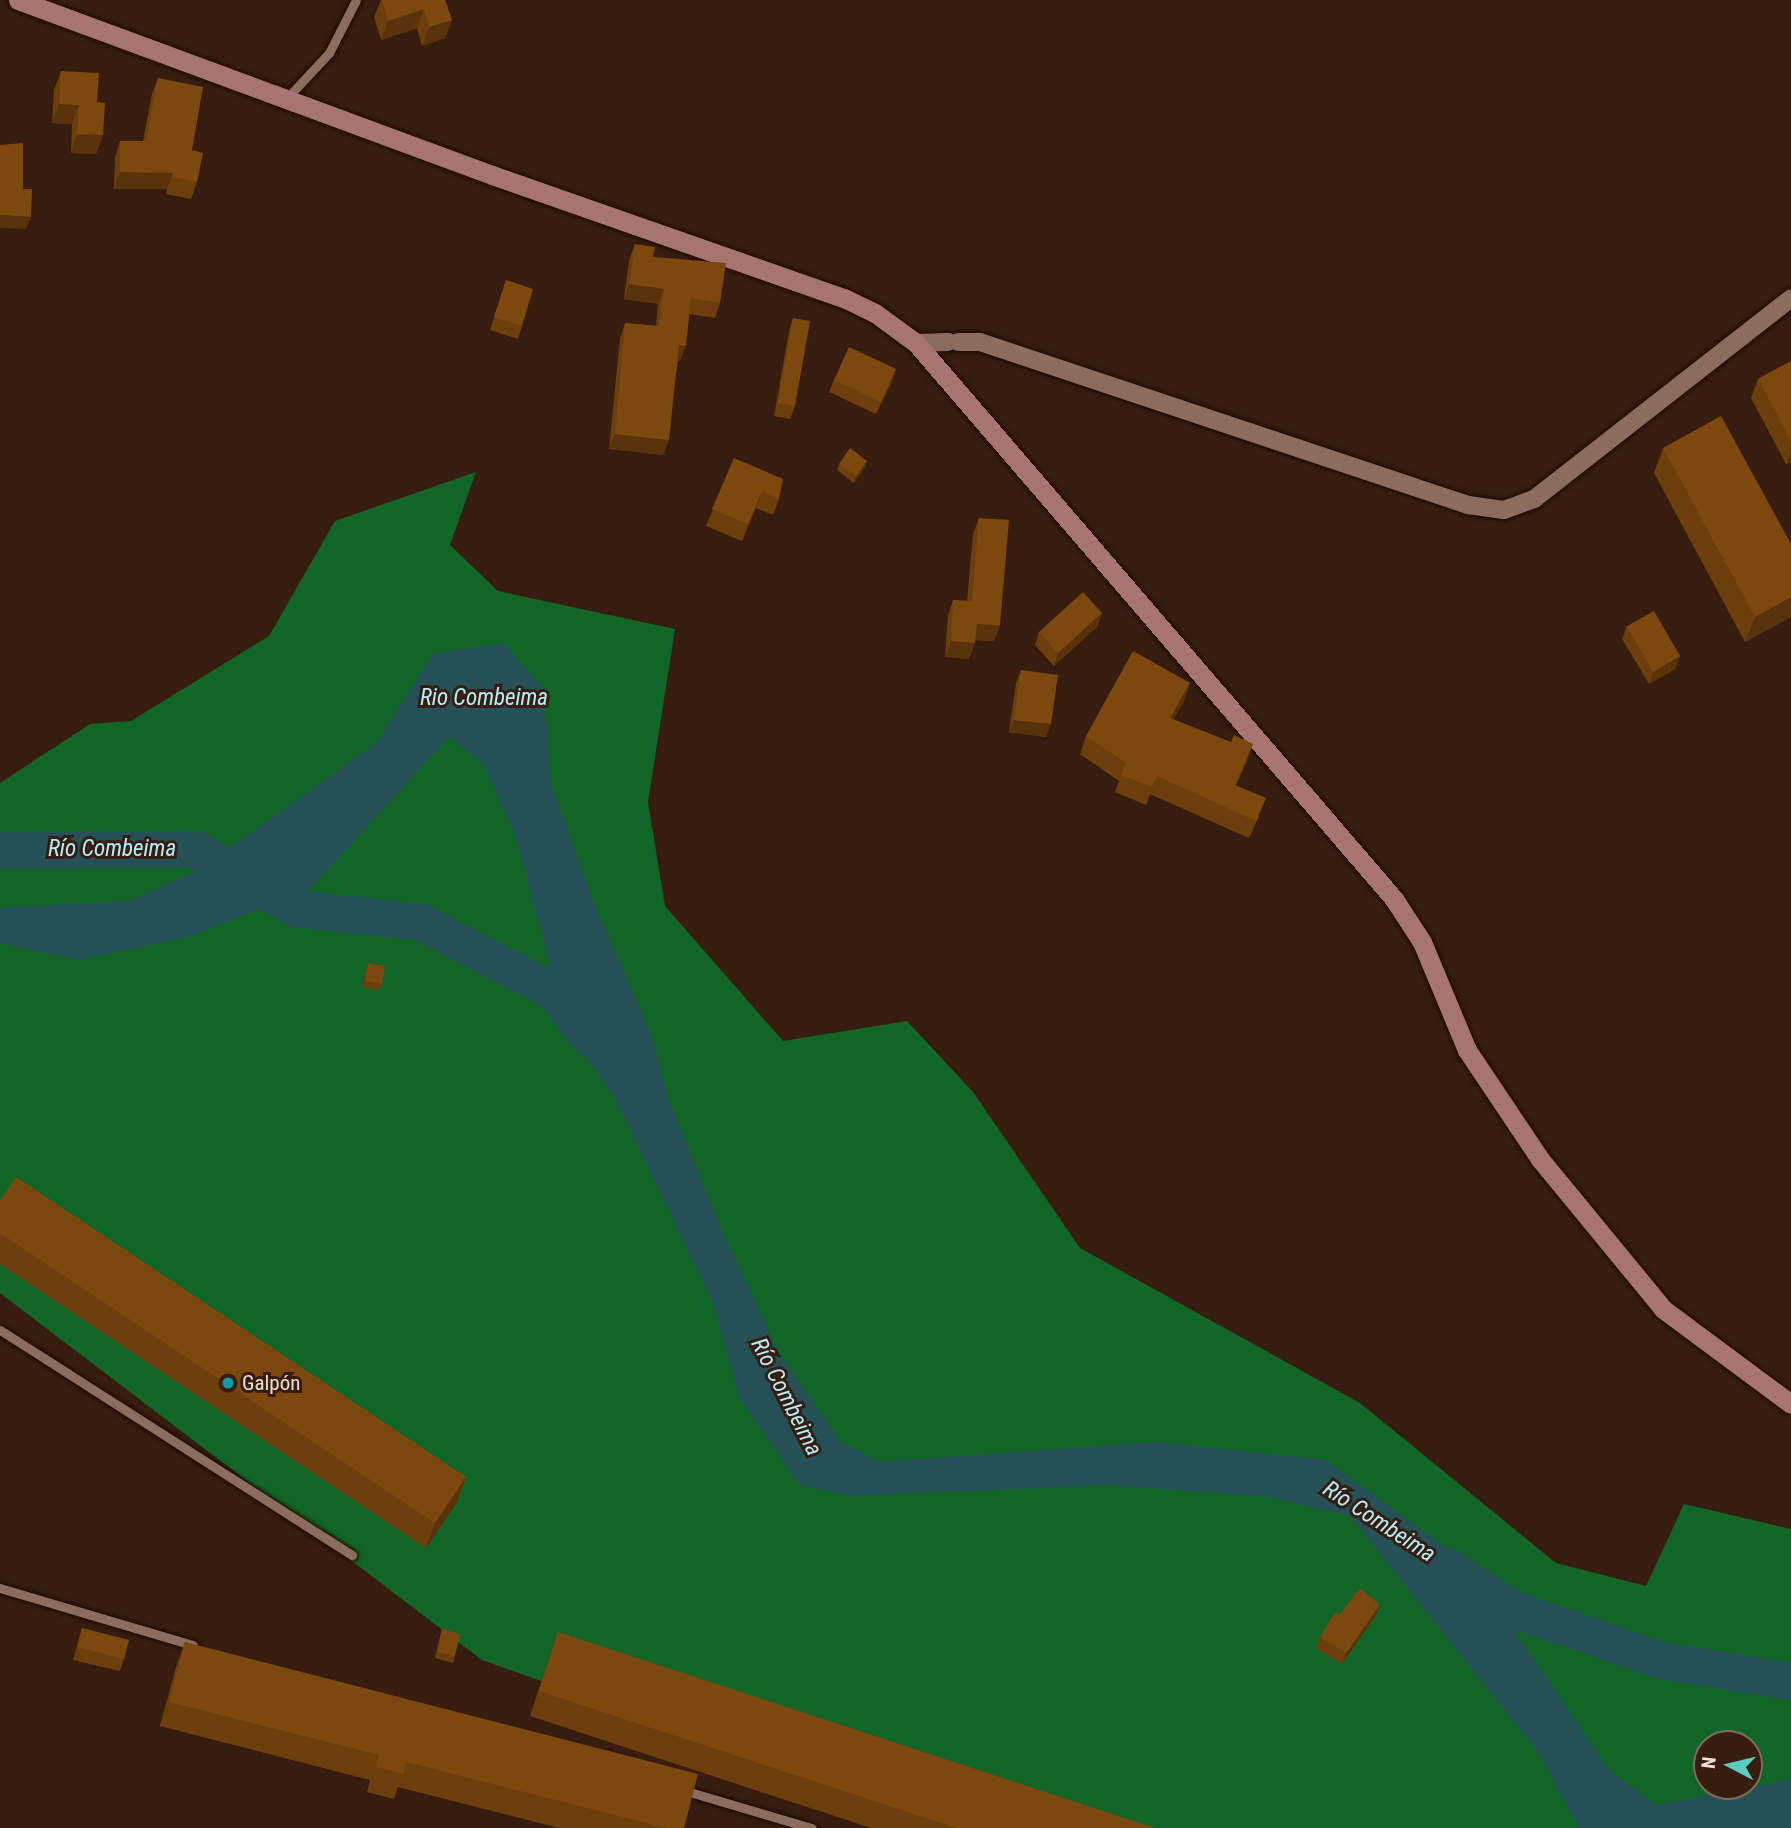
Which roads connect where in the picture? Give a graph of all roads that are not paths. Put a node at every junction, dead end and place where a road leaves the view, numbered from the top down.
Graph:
1 (18, 0) edge
2 (356, 0) edge
3 (287, 98) junction
4 (1791, 298) edge
5 (916, 343) junction
6 (0, 1330) edge
7 (1791, 1404) edge
8 (352, 1555) dead end
9 (0, 1588) edge
10 (203, 1648) edge
11 (666, 1785) edge
12 (811, 1828) edge

1 - 3 main road
2 - 3 lane
3 - 5 main road
4 - 5 street
5 - 7 main road
6 - 8 lane
9 - 10 lane
11 - 12 lane

